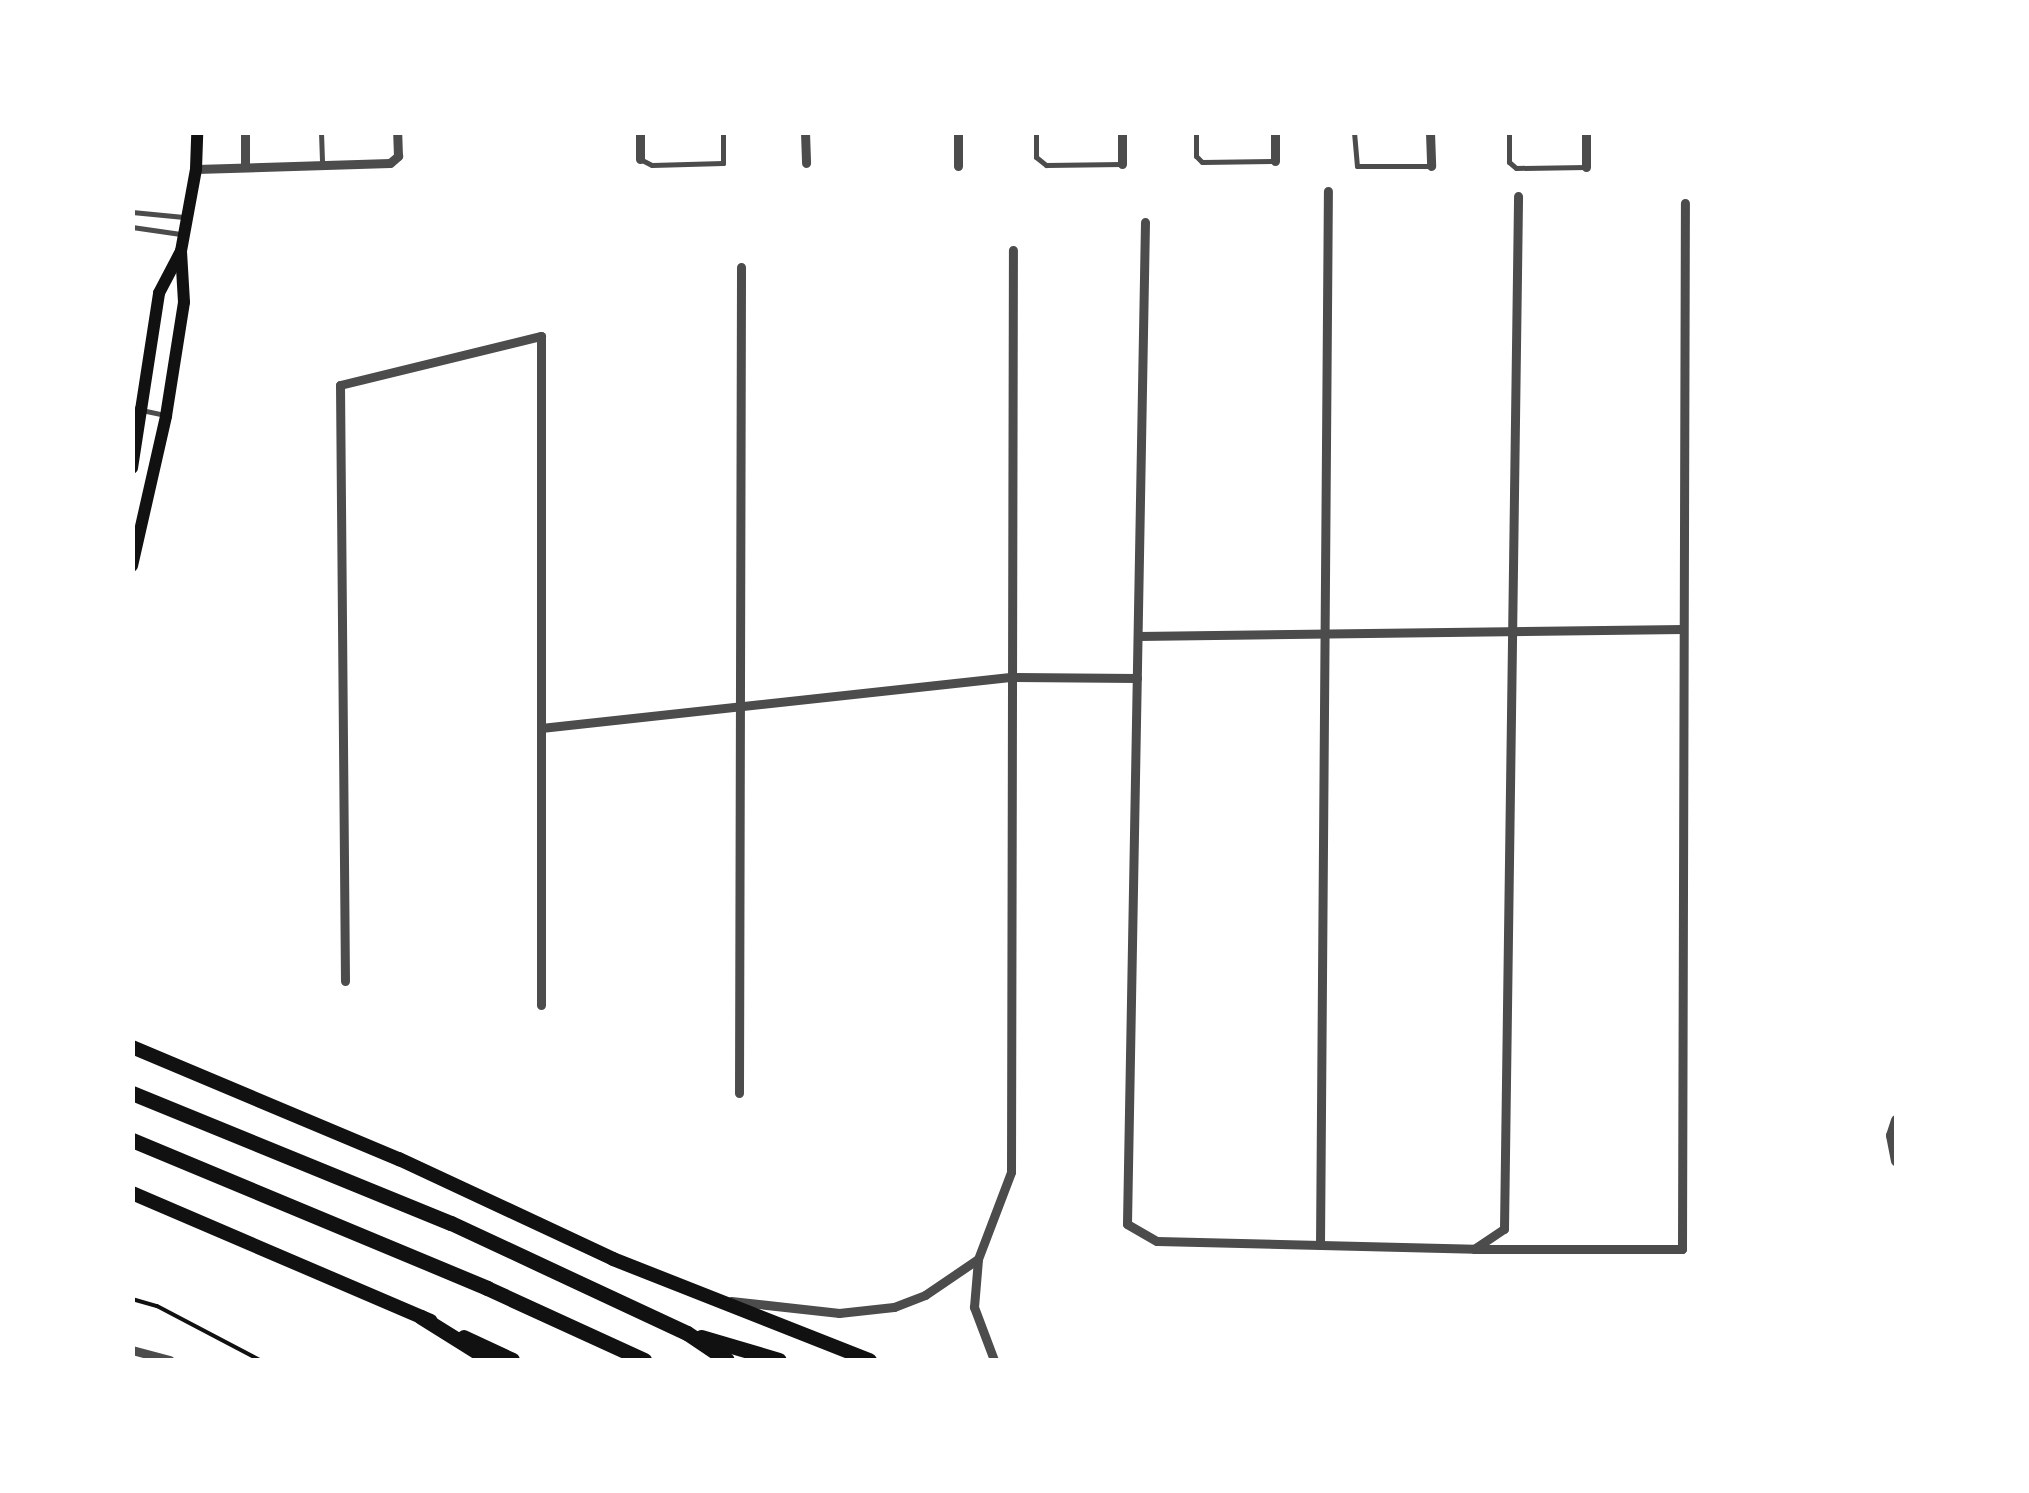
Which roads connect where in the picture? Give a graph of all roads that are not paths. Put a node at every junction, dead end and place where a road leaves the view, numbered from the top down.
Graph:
1 (196, 132) edge
2 (245, 132) edge
3 (321, 132) edge
4 (398, 132) edge
5 (640, 132) edge
6 (723, 132) edge
7 (806, 132) edge
8 (958, 132) edge
9 (1036, 132) edge
10 (1122, 132) edge
11 (1196, 132) edge
12 (1275, 132) edge
13 (1354, 132) edge
14 (1430, 132) edge
15 (1509, 132) edge
16 (1586, 132) edge
17 (640, 159) joint
18 (1275, 161) joint
19 (806, 162) dead end
20 (322, 164) junction
21 (1122, 164) joint
22 (245, 166) junction
23 (958, 166) dead end
24 (1431, 166) joint
25 (1586, 167) joint
26 (196, 169) junction
27 (1328, 191) dead end
28 (1518, 196) dead end
29 (1685, 203) dead end
30 (132, 212) edge
31 (187, 218) junction
32 (1146, 222) dead end
33 (132, 228) edge
34 (184, 234) junction
35 (1014, 250) dead end
36 (181, 251) junction
37 (741, 267) dead end
38 (149, 358) junction
39 (132, 376) edge
40 (137, 409) edge
41 (166, 416) junction
42 (132, 468) edge
43 (132, 566) edge
44 (1683, 629) junction
45 (1512, 631) junction
46 (1324, 634) junction
47 (1138, 636) junction
48 (1012, 677) junction
49 (1137, 678) junction
50 (740, 707) junction
51 (541, 728) junction
52 (345, 980) dead end
53 (541, 1005) dead end
54 (132, 1047) edge
55 (132, 1092) edge
56 (739, 1093) dead end
57 (1896, 1120) edge
58 (132, 1140) edge
59 (1896, 1160) edge
60 (132, 1193) edge
61 (1320, 1245) junction
62 (1474, 1249) junction
63 (978, 1260) junction
64 (724, 1300) junction
65 (421, 1316) junction
66 (688, 1334) junction
67 (132, 1350) edge
68 (170, 1360) edge
69 (490, 1360) edge
70 (513, 1360) edge
71 (644, 1360) edge
72 (727, 1360) edge
73 (779, 1360) edge
74 (870, 1360) edge
75 (994, 1360) edge

1 - 26 main road
2 - 22 street
3 - 20 lane
4 - 20 street
5 - 17 street
6 - 17 lane
7 - 19 street
8 - 23 street
9 - 21 lane
10 - 21 street
11 - 18 lane
12 - 18 street
13 - 24 lane
14 - 24 street
15 - 25 lane
16 - 25 street
20 - 22 street
22 - 26 street
26 - 31 main road
27 - 46 street
28 - 45 street
29 - 44 street
30 - 31 lane
31 - 34 main road
32 - 47 street
33 - 34 lane
34 - 36 main road
35 - 48 street
36 - 38 main road
36 - 41 main road
37 - 50 street
38 - 39 main road
38 - 40 main road
40 - 41 lane
40 - 42 main road
41 - 43 main road
44 - 45 street
44 - 62 street
45 - 46 street
45 - 62 street
46 - 47 street
46 - 61 street
47 - 49 street
48 - 49 street
48 - 50 street
48 - 63 street
49 - 61 street
50 - 51 street
50 - 56 street
51 - 52 street
51 - 53 street
54 - 64 main road
55 - 66 highway
57 - 59 street
58 - 71 highway
60 - 65 main road
61 - 62 street
63 - 64 street
63 - 75 street
64 - 74 main road
65 - 69 highway
65 - 70 main road
66 - 72 highway
66 - 73 highway
67 - 68 street

